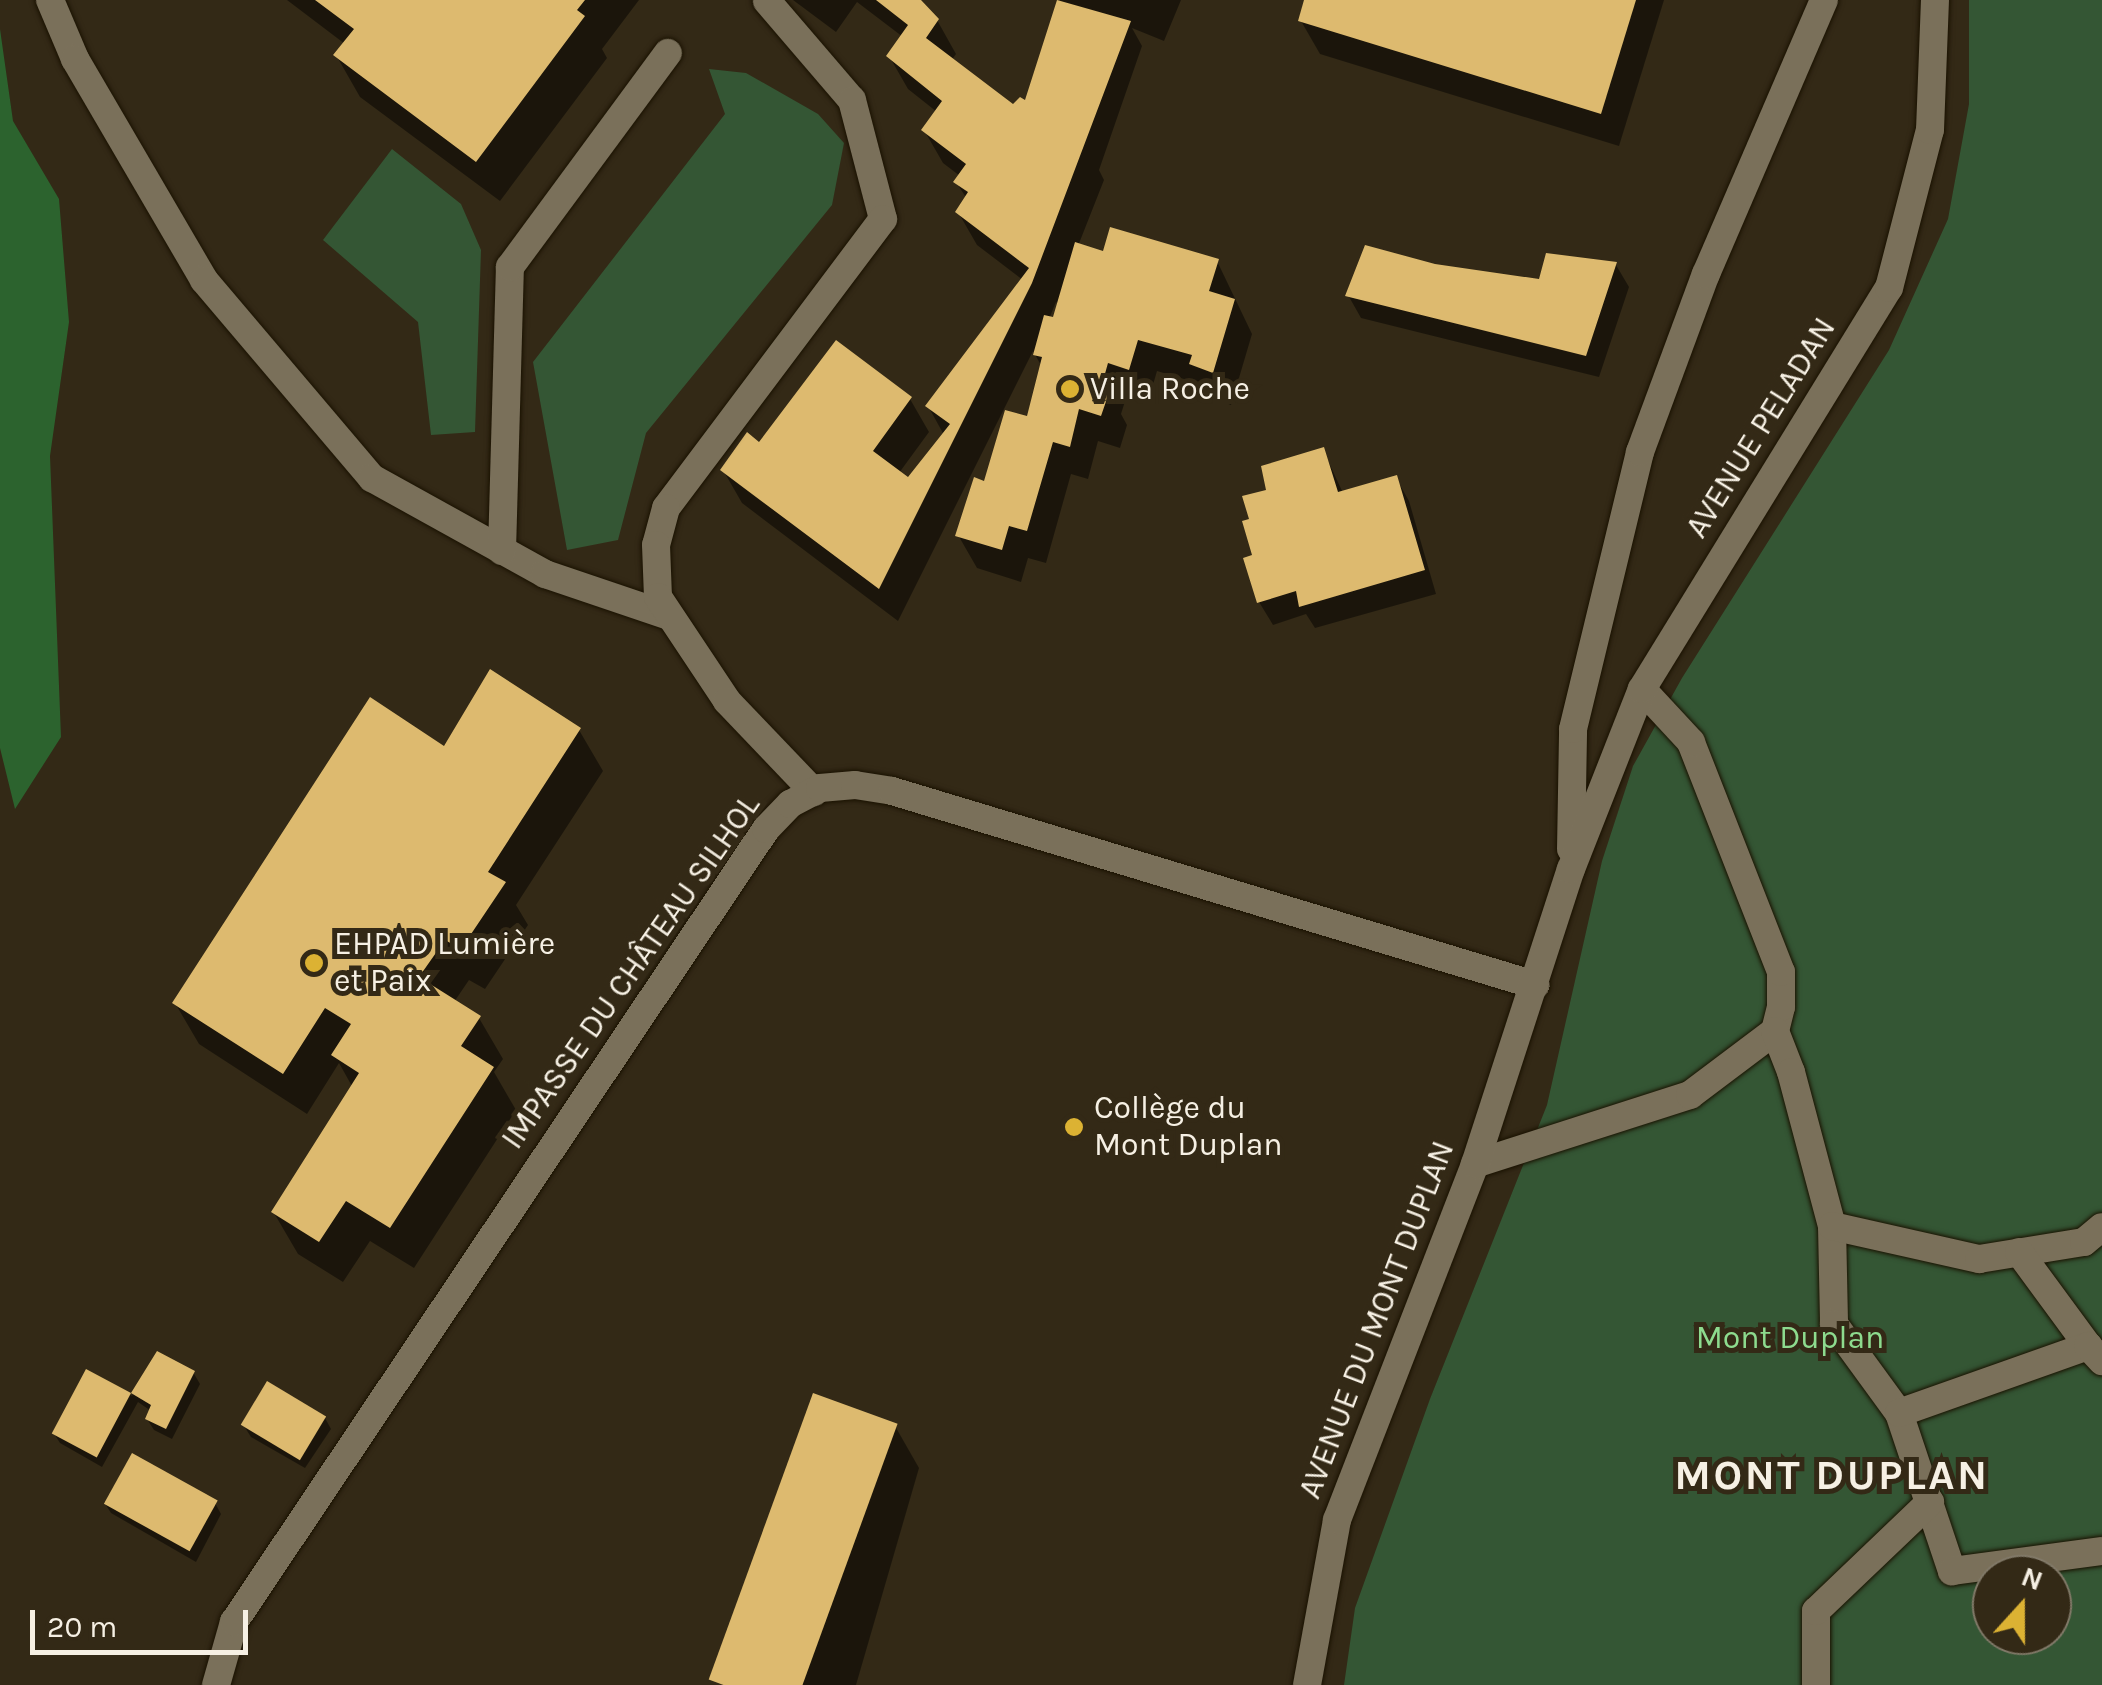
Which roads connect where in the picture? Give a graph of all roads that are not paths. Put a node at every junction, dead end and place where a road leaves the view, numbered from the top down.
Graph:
1 (50, 0) edge
2 (1824, 0) edge
3 (1935, 0) edge
4 (767, 1) edge
5 (668, 52) dead end
6 (502, 552) junction
7 (669, 616) junction
8 (1642, 689) junction
9 (814, 792) junction
10 (1570, 869) junction
11 (1534, 986) junction
12 (1775, 1031) junction
13 (1474, 1164) junction
14 (1832, 1226) junction
15 (2102, 1227) edge
16 (2019, 1252) junction
17 (2095, 1354) edge
18 (1899, 1412) junction
19 (1930, 1502) junction
20 (2102, 1551) edge
21 (216, 1685) edge
22 (1307, 1685) edge
23 (1816, 1685) edge

1 - 6 street
2 - 10 street, AVENUE PELADAN
3 - 8 street, AVENUE PELADAN
4 - 7 street
5 - 6 street
6 - 7 street
7 - 9 street
8 - 10 street, AVENUE PELADAN
8 - 12 street
9 - 11 street, IMPASSE DU CHÂTEAU SILHOL
9 - 21 street, IMPASSE DU CHÂTEAU SILHOL
10 - 11 street, AVENUE PELADAN
11 - 13 street, AVENUE DU MONT DUPLAN
12 - 13 street
12 - 14 street
13 - 22 street, AVENUE DU MONT DUPLAN
14 - 16 street
14 - 18 street
15 - 16 street
16 - 17 street
17 - 18 street
18 - 19 street
19 - 20 street
19 - 23 street

